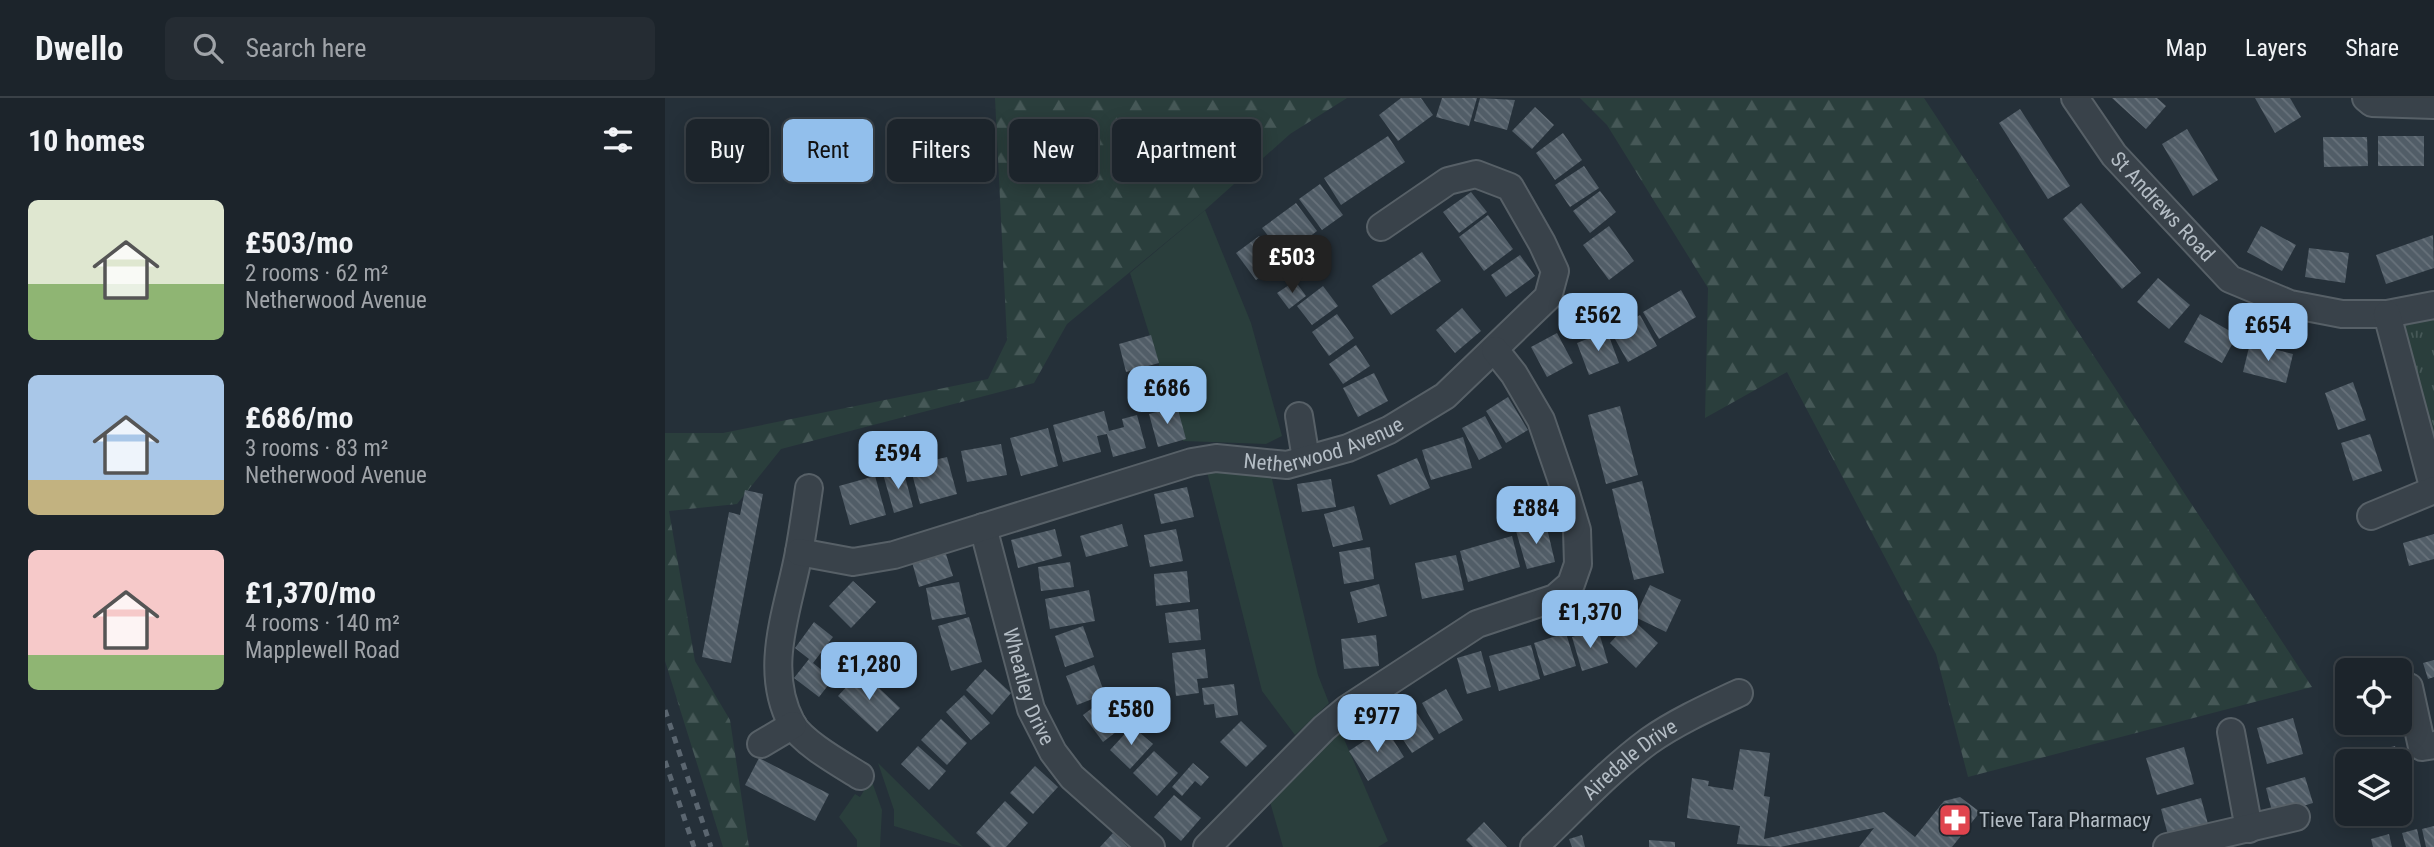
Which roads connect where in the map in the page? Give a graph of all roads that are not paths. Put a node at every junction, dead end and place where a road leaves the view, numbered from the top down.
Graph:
1 (2075, 98) edge
2 (2366, 98) edge
3 (2434, 105) edge
4 (1381, 227) dead end
5 (2434, 305) edge
6 (2387, 314) junction
7 (1495, 350) junction
8 (1299, 416) dead end
9 (1306, 459) junction
10 (809, 488) dead end
11 (2434, 490) edge
12 (2371, 516) dead end
13 (983, 527) junction
14 (799, 552) junction
15 (1739, 693) dead end
16 (2412, 701) edge
17 (793, 725) junction
18 (2231, 732) dead end
19 (761, 744) dead end
20 (2434, 745) edge
21 (860, 776) dead end
22 (2296, 817) dead end
23 (2249, 829) junction
24 (1151, 847) edge
25 (1207, 847) edge
26 (1534, 847) edge
27 (2167, 847) edge

1 - 6 street, St Andrews Road
2 - 3 street
4 - 7 street, Netherwood Avenue
5 - 6 street, St Andrews Road
6 - 11 street
7 - 9 street, Netherwood Avenue
7 - 25 street
8 - 9 street
9 - 13 street, Netherwood Avenue
10 - 14 street
11 - 12 street
13 - 14 street, Netherwood Avenue
13 - 24 street, Wheatley Drive
14 - 17 street
15 - 26 street, Airedale Drive
16 - 20 street
17 - 19 street
17 - 21 street
18 - 23 street
22 - 23 street
23 - 27 street

